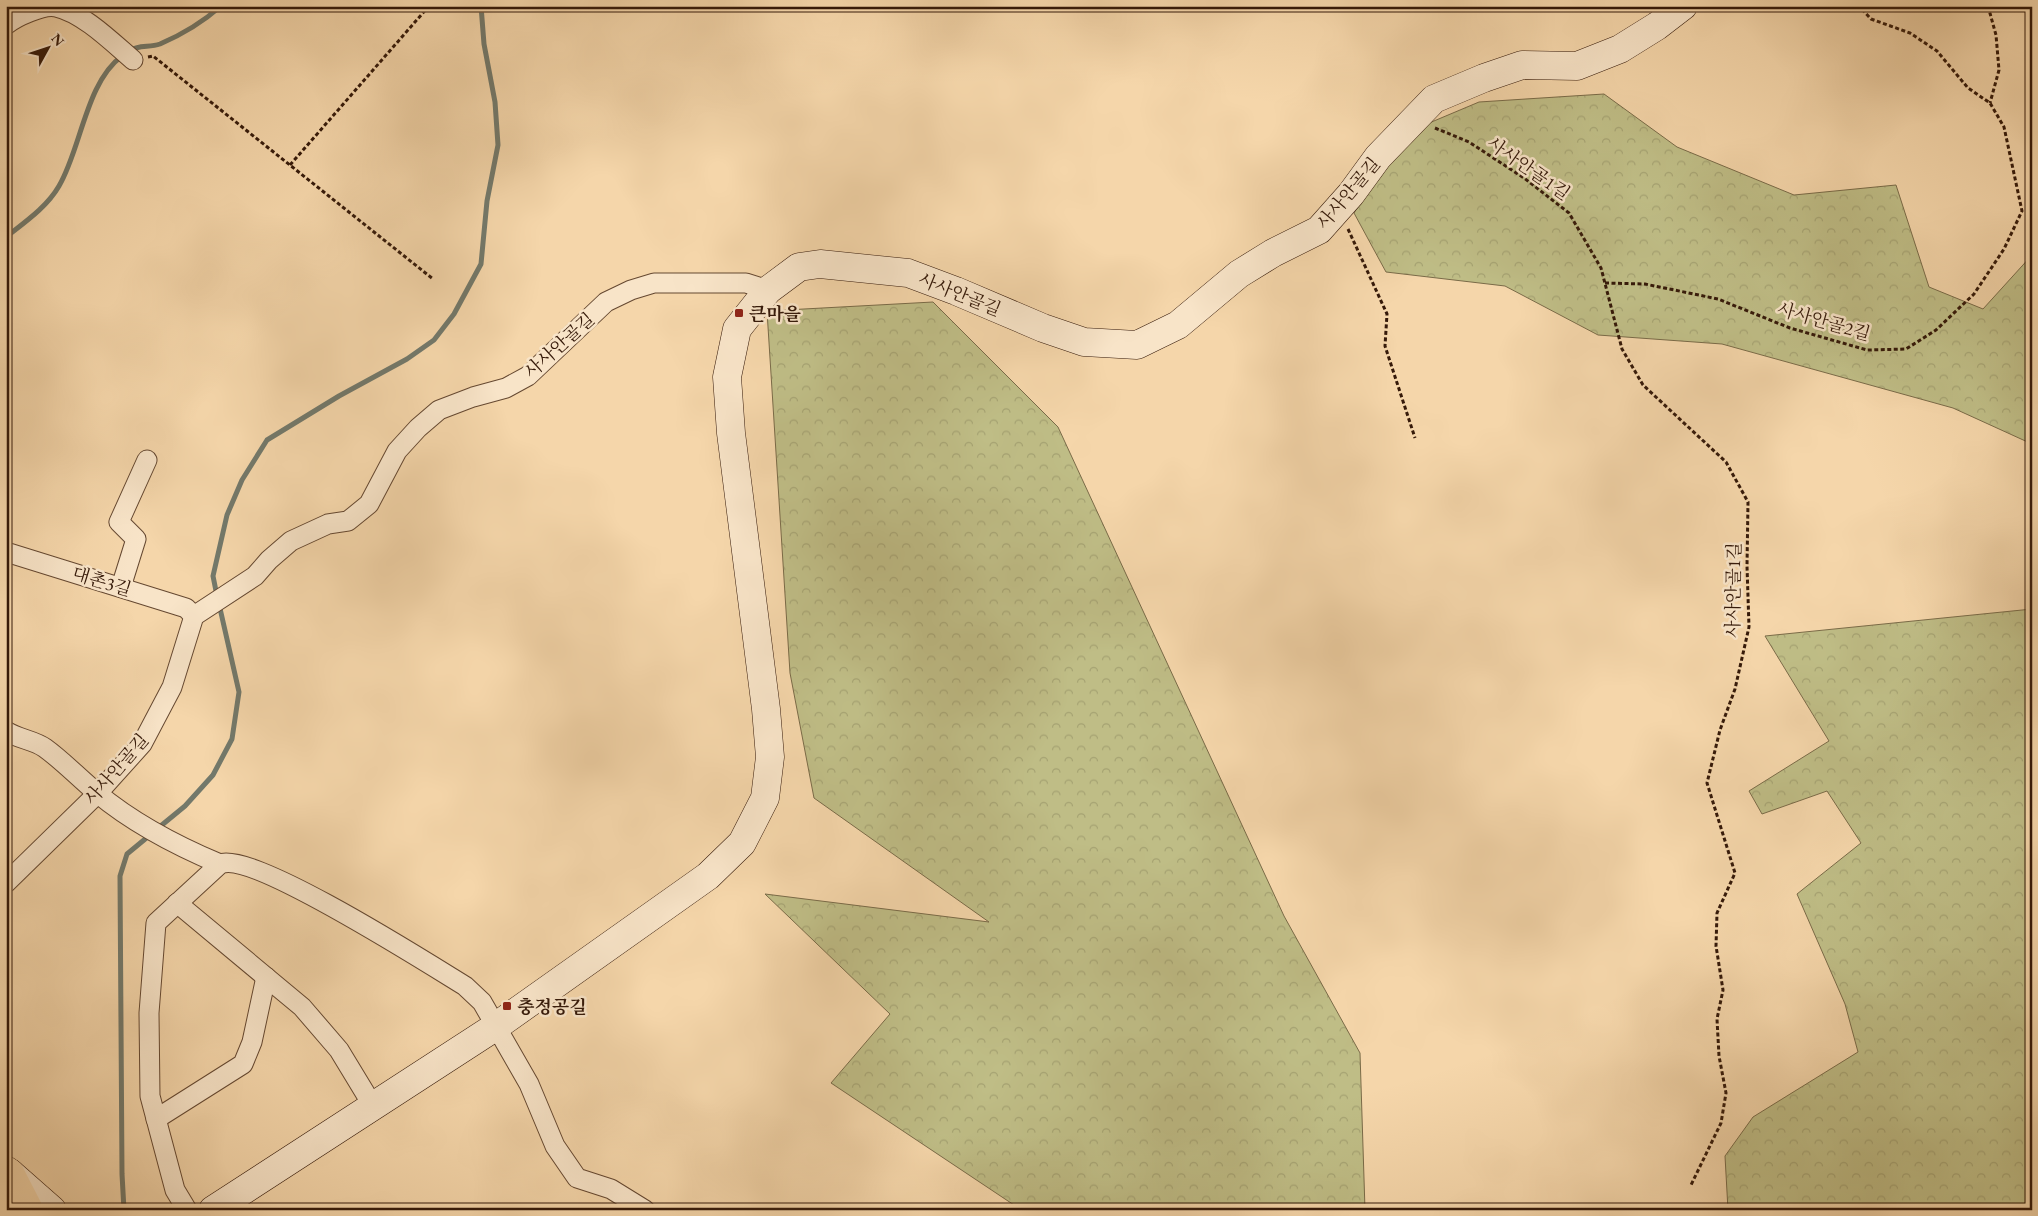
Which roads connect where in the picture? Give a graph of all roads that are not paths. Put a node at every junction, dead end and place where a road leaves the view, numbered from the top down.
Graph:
1 (1683, 6) edge
2 (6, 25) edge
3 (133, 60) road end
4 (768, 290) junction
5 (147, 460) dead end
6 (6, 552) edge
7 (121, 587) junction
8 (200, 612) junction
9 (6, 731) edge
10 (97, 794) junction
11 (220, 864) junction
12 (6, 883) edge
13 (177, 903) junction
14 (266, 977) junction
15 (495, 1027) junction
16 (373, 1106) junction
17 (156, 1119) junction
18 (7, 1173) edge
19 (29, 1210) edge
20 (52, 1210) edge
21 (187, 1210) edge
22 (213, 1210) edge
23 (645, 1210) edge

1 - 4 street, 사사안골길
2 - 3 street
4 - 8 street, 사사안골길
4 - 15 street
5 - 7 street
6 - 7 street, 대촌3길
7 - 8 street, 대촌3길
8 - 10 street, 사사안골길
9 - 10 street
10 - 11 street
10 - 12 street, 사사안골길
11 - 13 street
11 - 15 street
13 - 14 street
13 - 17 street
14 - 16 street
14 - 17 street
15 - 16 street
15 - 23 street
16 - 22 street
17 - 21 street
18 - 19 highway
18 - 20 street

